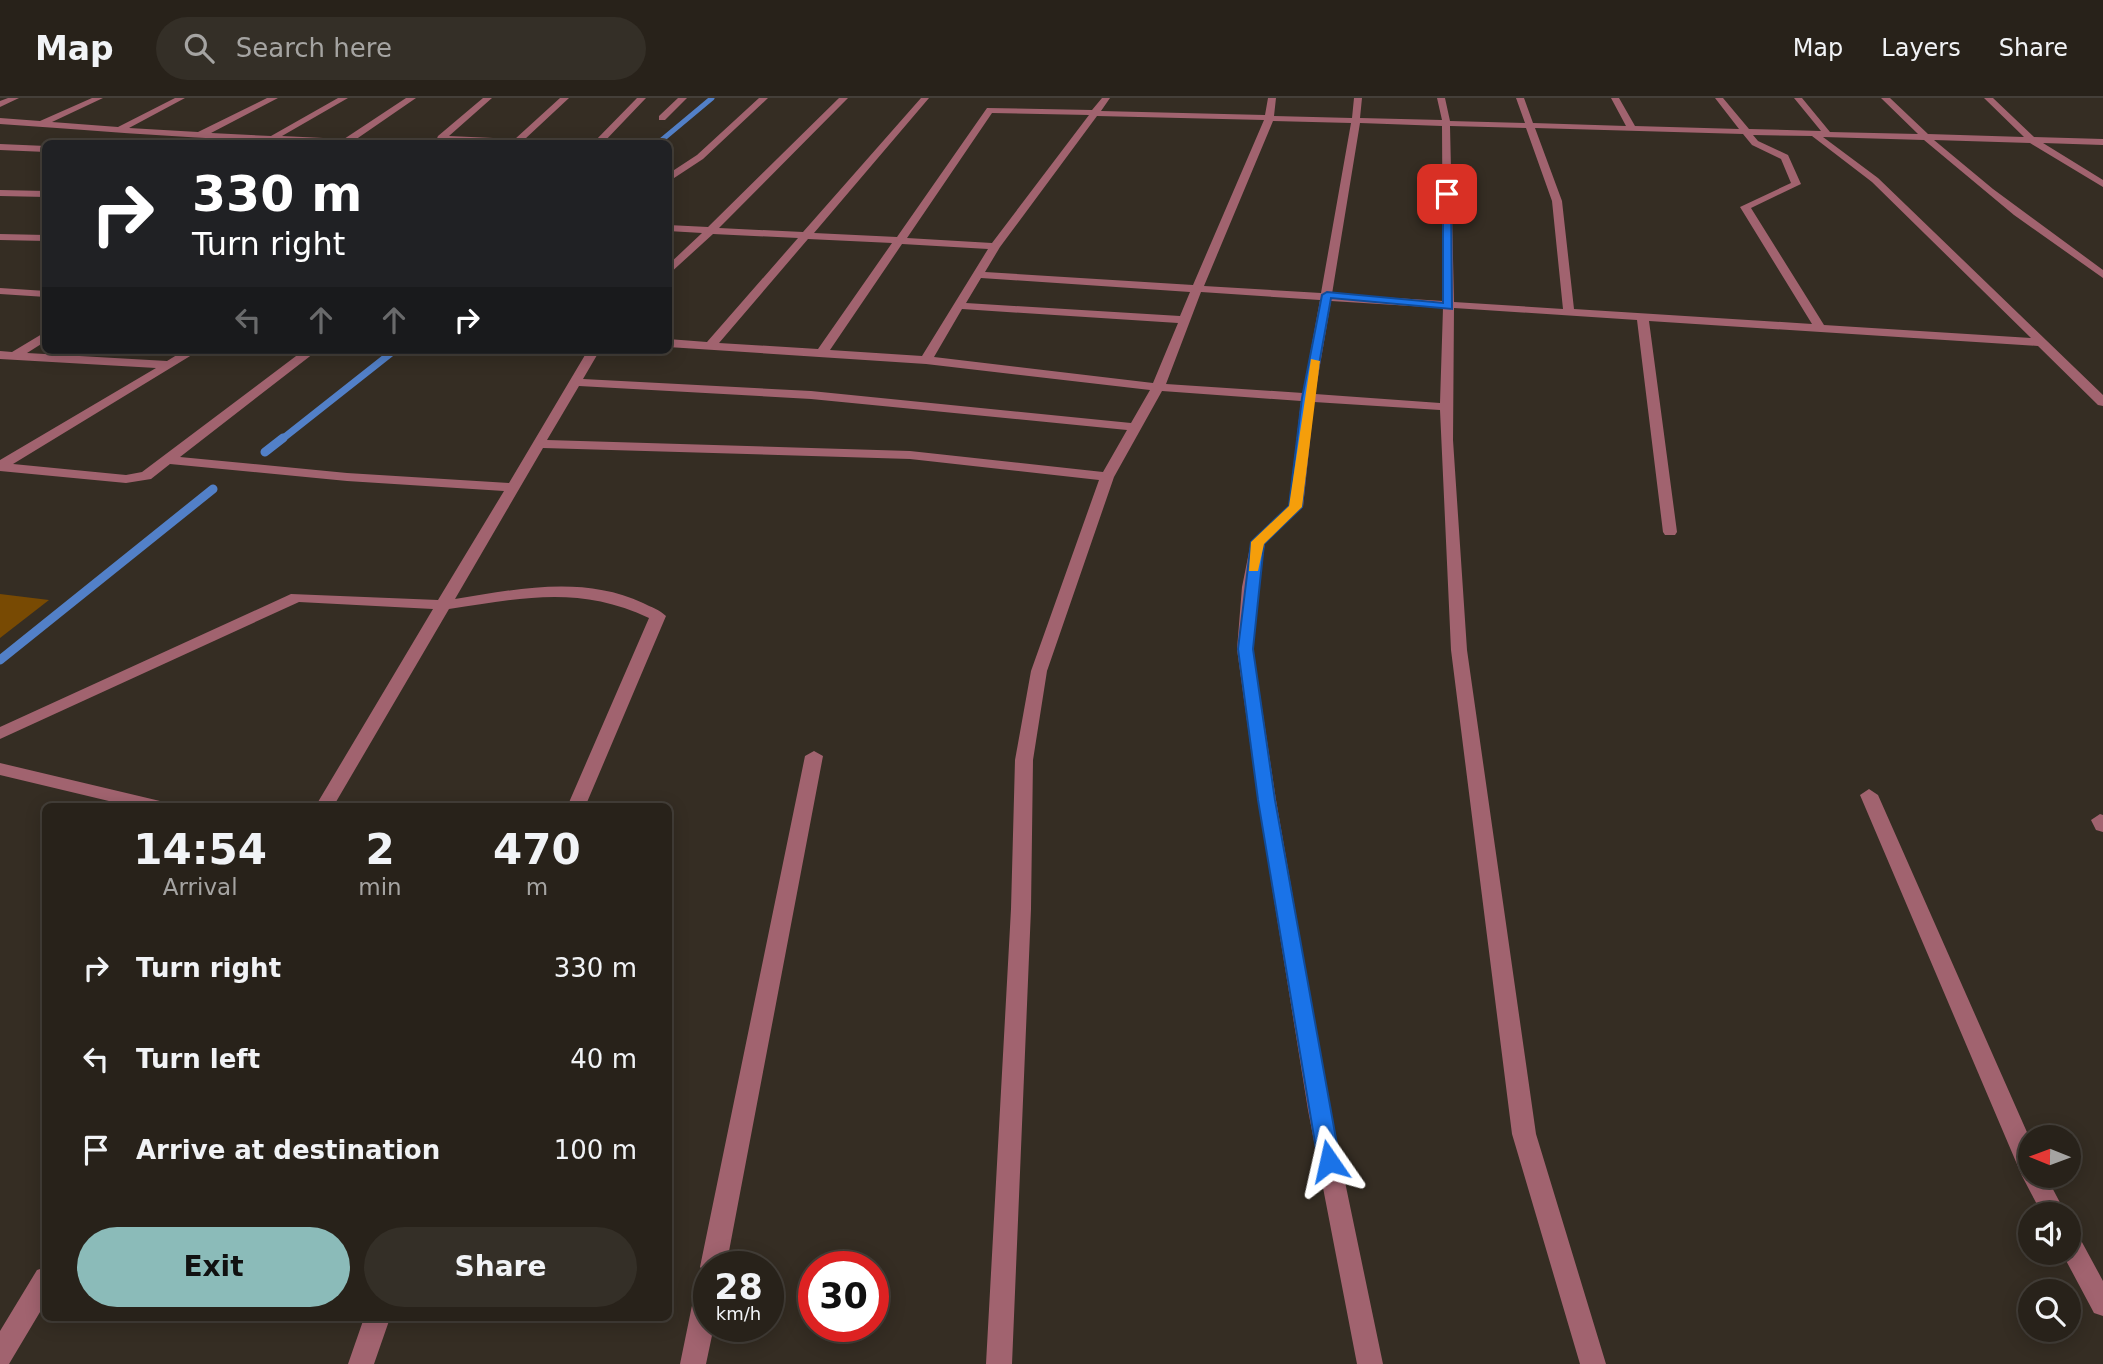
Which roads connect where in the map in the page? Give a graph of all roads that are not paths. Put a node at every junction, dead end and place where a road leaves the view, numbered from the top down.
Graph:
1 (15, 98) edge
2 (99, 98) edge
3 (181, 98) edge
4 (274, 98) edge
5 (344, 98) edge
6 (412, 98) edge
7 (488, 98) edge
8 (565, 98) edge
9 (642, 98) edge
10 (683, 98) edge
11 (764, 98) edge
12 (844, 98) edge
13 (925, 98) edge
14 (1106, 98) edge
15 (1272, 98) edge
16 (1359, 98) edge
17 (1441, 98) edge
18 (1520, 98) edge
19 (1615, 98) edge
20 (1719, 98) edge
21 (1798, 98) edge
22 (1885, 98) edge
23 (1988, 98) edge
24 (0, 104) edge
25 (1094, 115) junction
26 (662, 118) dead end
27 (1269, 120) junction
28 (1355, 120) junction
29 (0, 121) edge
30 (1446, 121) junction
31 (1528, 123) junction
32 (34, 125) junction
33 (1630, 127) junction
34 (1741, 130) junction
35 (117, 131) junction
36 (1813, 133) junction
37 (1827, 133) junction
38 (199, 135) junction
39 (1922, 136) junction
40 (273, 138) junction
41 (0, 139) edge
42 (2032, 139) junction
43 (310, 140) edge
44 (349, 140) edge
45 (439, 140) edge
46 (519, 140) edge
47 (600, 140) edge
48 (2100, 142) edge
49 (0, 147) edge
50 (42, 149) edge
51 (672, 176) edge
52 (2103, 184) edge
53 (0, 193) edge
54 (42, 194) edge
55 (672, 228) edge
56 (710, 230) junction
57 (804, 235) junction
58 (0, 237) edge
59 (42, 238) edge
60 (897, 241) junction
61 (995, 246) junction
62 (672, 268) edge
63 (979, 275) junction
64 (2103, 275) edge
65 (1197, 288) junction
66 (0, 292) edge
67 (42, 293) edge
68 (1327, 295) junction
69 (961, 306) junction
70 (1448, 307) junction
71 (1569, 314) junction
72 (1643, 318) junction
73 (1184, 320) junction
74 (1821, 329) junction
75 (42, 338) edge
76 (2038, 342) junction
77 (672, 343) edge
78 (710, 346) junction
79 (188, 354) edge
80 (307, 354) edge
81 (592, 354) edge
82 (821, 354) junction
83 (0, 355) edge
84 (14, 356) junction
85 (926, 360) junction
86 (0, 364) edge
87 (171, 365) junction
88 (575, 382) junction
89 (1158, 387) junction
90 (1308, 398) junction
91 (2103, 402) edge
92 (1447, 407) junction
93 (1136, 426) junction
94 (538, 444) junction
95 (169, 460) junction
96 (0, 467) edge
97 (1107, 477) junction
98 (513, 487) junction
99 (1670, 532) dead end
100 (444, 605) junction
101 (0, 734) edge
102 (814, 757) dead end
103 (0, 769) edge
104 (1869, 795) dead end
105 (143, 803) edge
106 (326, 803) edge
107 (578, 803) edge
108 (2018, 1138) edge
109 (716, 1251) edge
110 (2081, 1265) edge
111 (42, 1285) edge
112 (2103, 1305) edge
113 (376, 1321) edge
114 (698, 1342) edge
115 (0, 1355) edge
116 (361, 1364) edge
117 (693, 1364) edge
118 (999, 1364) edge
119 (1370, 1364) edge
120 (1593, 1364) edge

1 - 24 street
2 - 32 street
3 - 35 street
4 - 38 street
5 - 40 street
6 - 44 street
7 - 45 street
8 - 46 street
9 - 47 street
10 - 26 street
11 - 51 street
12 - 56 street
13 - 57 street
14 - 25 street
15 - 27 street
16 - 28 street
17 - 30 street
18 - 31 street
19 - 33 street
20 - 34 street
21 - 37 street
22 - 39 street
23 - 42 street
25 - 27 street
25 - 60 street
25 - 61 street
27 - 28 street
27 - 65 street
28 - 30 street
28 - 68 street
29 - 32 street
30 - 31 street
30 - 70 street
31 - 33 street
31 - 71 street
32 - 35 street
32 - 41 street
33 - 34 street
34 - 36 street
34 - 74 street
35 - 38 street
36 - 37 street
36 - 76 street
37 - 39 street
38 - 40 street
39 - 42 street
39 - 64 street
40 - 43 street
42 - 48 street
42 - 52 street
49 - 50 street
53 - 54 street
55 - 56 street
56 - 57 street
56 - 62 street
57 - 60 street
57 - 78 street
58 - 59 street
60 - 61 street
60 - 82 street
61 - 63 street
63 - 65 street
63 - 69 street
65 - 68 street
65 - 73 street
66 - 67 street
68 - 70 street
68 - 90 street
69 - 73 street
69 - 85 street
70 - 71 street
70 - 92 street
71 - 72 street
72 - 74 street
72 - 99 street
73 - 89 street
74 - 76 street
75 - 84 street
76 - 91 street
77 - 78 street
78 - 82 street
79 - 87 street
80 - 95 street
81 - 88 street
82 - 85 street
83 - 84 street
84 - 86 street
84 - 87 street
85 - 89 street
87 - 96 street
88 - 93 street
88 - 94 street
89 - 90 street
89 - 93 street
90 - 92 street
90 - 119 street
92 - 120 street
93 - 97 street
94 - 97 street
94 - 98 street
95 - 96 street
95 - 98 street
97 - 118 street
98 - 100 street
100 - 101 street
100 - 106 street
100 - 107 street
102 - 109 street
103 - 105 street
104 - 108 street
110 - 112 street
111 - 115 street
113 - 116 street
114 - 117 street

